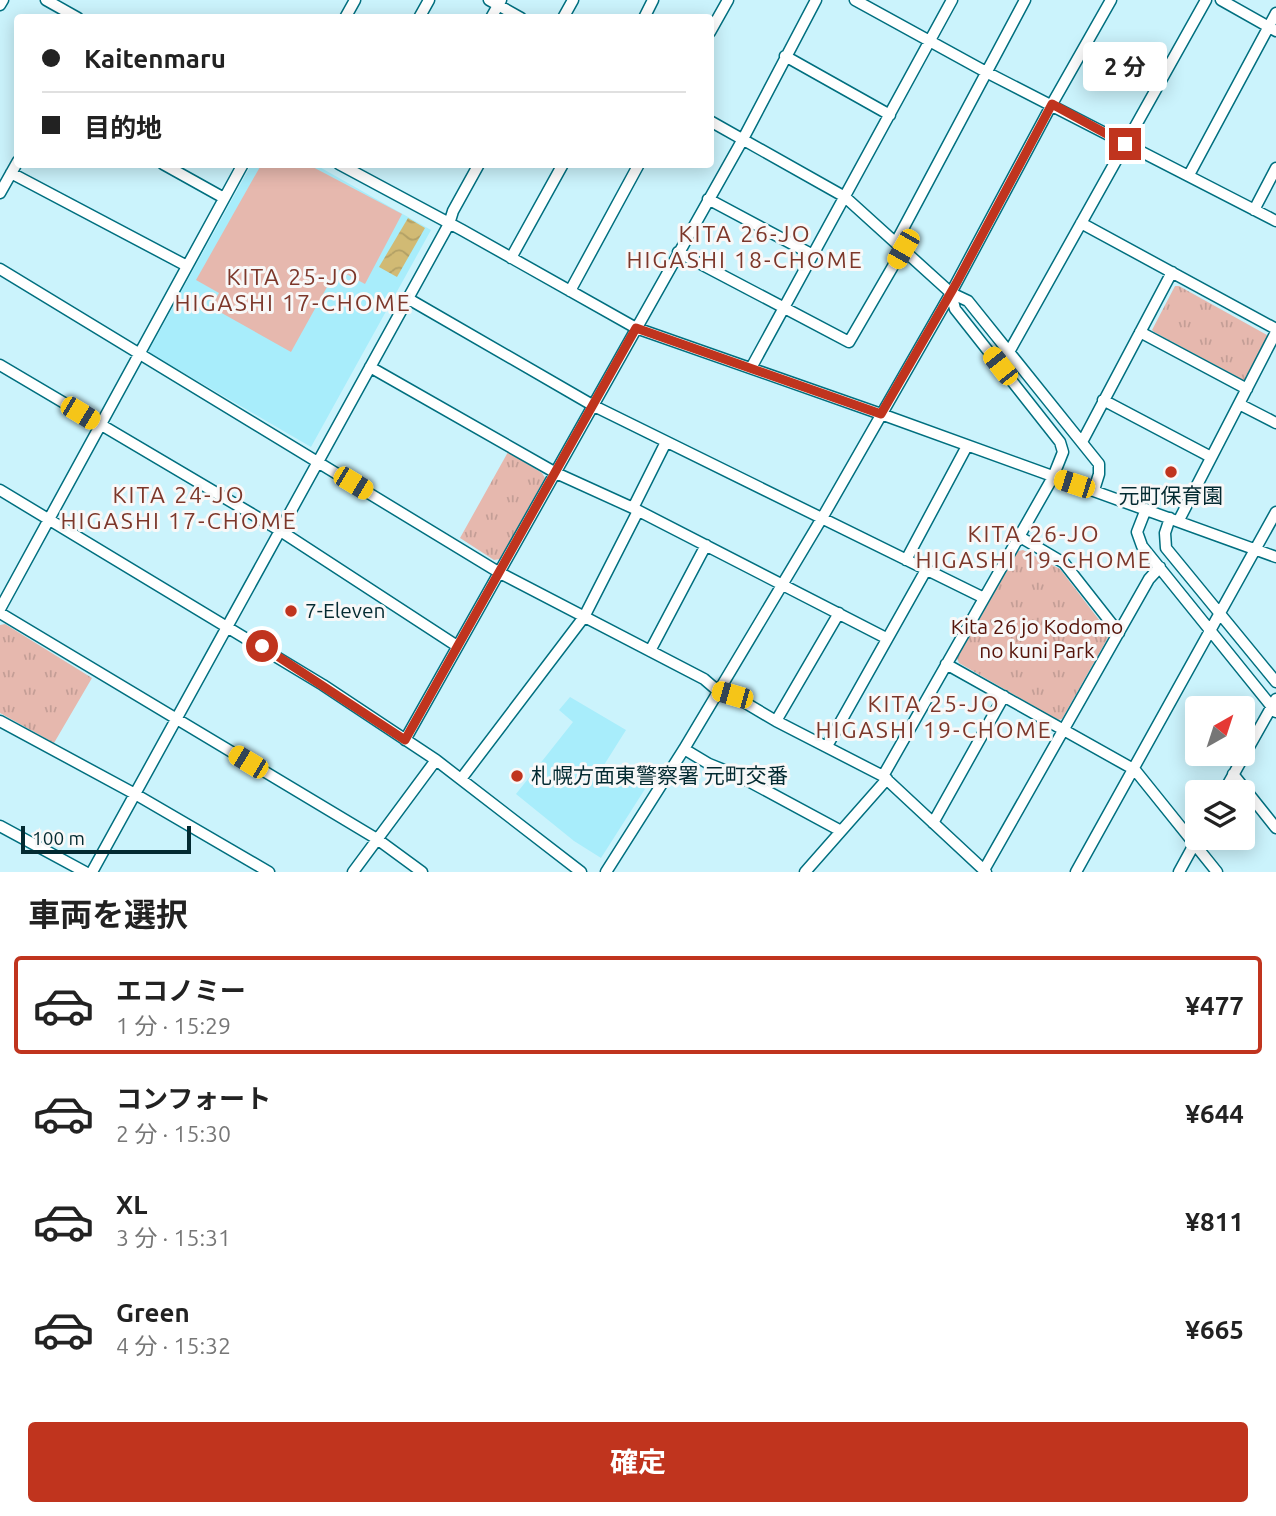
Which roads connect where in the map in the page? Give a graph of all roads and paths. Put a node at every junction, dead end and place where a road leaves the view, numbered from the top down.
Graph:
1 (3, 0) edge
2 (46, 0) edge
3 (728, 0) edge
4 (816, 0) edge
5 (855, 0) edge
6 (952, 0) edge
7 (1025, 0) edge
8 (1111, 0) edge
9 (1206, 0) edge
10 (1221, 0) edge
11 (496, 2) edge
12 (0, 5) edge
13 (1276, 13) edge
14 (71, 14) edge
15 (515, 14) edge
16 (714, 25) edge
17 (1272, 29) edge
18 (930, 41) junction
19 (785, 56) junction
20 (986, 72) junction
21 (1052, 104) junction
22 (890, 114) junction
23 (714, 123) edge
24 (743, 139) junction
25 (1125, 144) junction
26 (14, 167) edge
27 (170, 168) edge
28 (241, 168) edge
29 (346, 168) edge
30 (477, 168) edge
31 (561, 168) edge
32 (637, 168) edge
33 (1276, 168) edge
34 (11, 173) junction
35 (1189, 175) junction
36 (0, 193) edge
37 (845, 197) junction
38 (224, 198) junction
39 (708, 199) junction
40 (1254, 209) junction
41 (1276, 221) edge
42 (1080, 223) junction
43 (449, 224) junction
44 (900, 246) junction
45 (678, 253) junction
46 (813, 256) junction
47 (511, 258) junction
48 (187, 266) junction
49 (0, 269) edge
50 (1172, 272) junction
51 (570, 291) junction
52 (951, 293) junction
53 (407, 298) junction
54 (784, 308) junction
55 (636, 328) junction
56 (1276, 330) edge
57 (1140, 332) junction
58 (1009, 352) junction
59 (139, 354) junction
60 (0, 365) edge
61 (370, 367) junction
62 (751, 368) junction
63 (1247, 389) junction
64 (1103, 400) junction
65 (1239, 404) junction
66 (594, 406) junction
67 (881, 414) junction
68 (1276, 423) edge
69 (100, 425) junction
70 (666, 442) junction
71 (1082, 442) junction
72 (967, 446) junction
73 (1211, 457) junction
74 (318, 461) junction
75 (556, 473) junction
76 (1053, 477) junction
77 (0, 489) edge
78 (1094, 490) junction
79 (1146, 509) junction
80 (635, 510) junction
81 (1276, 512) edge
82 (821, 518) junction
83 (50, 519) junction
84 (1175, 519) junction
85 (279, 530) junction
86 (1020, 537) junction
87 (706, 545) junction
88 (1256, 550) junction
89 (1276, 557) edge
90 (906, 560) junction
91 (1160, 567) junction
92 (926, 570) junction
93 (500, 573) junction
94 (782, 584) junction
95 (984, 598) junction
96 (0, 611) edge
97 (839, 613) junction
98 (1220, 613) junction
99 (584, 617) junction
100 (227, 625) junction
101 (1211, 631) junction
102 (1119, 633) junction
103 (887, 638) junction
104 (457, 646) junction
105 (650, 651) junction
106 (946, 664) junction
107 (1276, 682) edge
108 (718, 691) junction
109 (1004, 696) junction
110 (1275, 706) edge
111 (176, 719) junction
112 (0, 721) edge
113 (776, 721) junction
114 (1065, 730) junction
115 (405, 740) junction
116 (827, 746) junction
117 (684, 749) junction
118 (436, 761) junction
119 (1135, 770) junction
120 (1233, 774) junction
121 (885, 777) junction
122 (461, 779) junction
123 (1230, 780) edge
124 (135, 794) junction
125 (933, 823) junction
126 (0, 826) edge
127 (1185, 828) edge
128 (1276, 828) edge
129 (841, 831) junction
130 (377, 839) junction
131 (1191, 850) edge
132 (1202, 850) edge
133 (985, 871) edge
134 (85, 872) edge
135 (92, 872) edge
136 (269, 872) edge
137 (353, 872) edge
138 (422, 872) edge
139 (581, 872) edge
140 (606, 872) edge
141 (805, 872) edge
142 (1076, 872) edge
143 (1179, 872) edge
144 (1217, 872) edge

1 - 12 street
2 - 14 street
3 - 16 street
4 - 19 street
5 - 18 street
6 - 18 street
7 - 20 street
8 - 21 street
9 - 25 street
10 - 17 street
11 - 15 street
13 - 17 street
17 - 35 street
18 - 20 street
18 - 22 street
19 - 22 street
19 - 24 street
20 - 21 street
20 - 44 street
21 - 25 street
21 - 52 street
22 - 37 street
23 - 24 street
24 - 37 street
24 - 39 street
25 - 35 street
25 - 42 street
26 - 34 street
27 - 38 street
28 - 38 street
29 - 43 street
30 - 43 street
31 - 47 street
32 - 51 street
33 - 40 street
34 - 36 street
34 - 48 street
35 - 40 street
37 - 44 street
37 - 46 street
38 - 48 street
39 - 45 street
39 - 46 street
40 - 41 street
42 - 50 street
42 - 58 street
43 - 47 street
43 - 53 street
44 - 52 street
44 - 54 street
45 - 54 street
45 - 55 street
46 - 54 street
47 - 51 street
48 - 59 street
49 - 59 street
50 - 56 street
50 - 57 street
51 - 55 street
52 - 58 street
52 - 67 street
52 - 76 street
53 - 61 street
53 - 66 street
54 - 62 street
55 - 62 street
55 - 66 street
56 - 63 street
57 - 63 street
57 - 64 street
58 - 71 street
59 - 69 street
59 - 74 street
60 - 69 street
61 - 74 street
61 - 75 street
62 - 67 street
63 - 65 street
64 - 71 street
64 - 73 street
65 - 68 street
65 - 73 street
66 - 70 street
66 - 75 street
67 - 72 street
67 - 82 street
69 - 83 street
69 - 85 street
70 - 80 street
70 - 82 street
71 - 78 street
72 - 76 street
72 - 90 street
73 - 84 street
74 - 85 street
74 - 93 street
75 - 80 street
75 - 93 street
76 - 78 street
76 - 86 street
77 - 83 street
78 - 79 street
79 - 84 street
79 - 91 street
80 - 87 street
80 - 99 street
81 - 88 street
82 - 90 street
82 - 94 street
83 - 96 street
83 - 100 street
84 - 88 street
84 - 98 street
85 - 100 street
85 - 104 street
86 - 95 street
86 - 102 street
87 - 94 street
87 - 105 street
88 - 89 street
88 - 98 street
90 - 92 street
91 - 101 street
91 - 102 street
92 - 95 street
92 - 103 street
93 - 99 street
93 - 104 street
94 - 97 street
94 - 108 street
95 - 106 street
96 - 111 street
97 - 103 street
97 - 113 street
98 - 101 street
98 - 107 street
99 - 105 street
99 - 122 street
100 - 111 street
100 - 115 street
101 - 110 street
101 - 119 street
102 - 114 street
103 - 116 street
104 - 115 street
105 - 108 street
106 - 109 street
106 - 121 street
108 - 113 street
108 - 117 street
109 - 114 street
109 - 125 street
110 - 120 street
111 - 124 street
111 - 130 street
112 - 124 street
113 - 116 street
114 - 119 street
114 - 133 street
115 - 118 street
116 - 121 street
117 - 129 street
117 - 140 street
118 - 122 street
118 - 130 street
119 - 127 street
119 - 142 street
120 - 123 street
120 - 128 street
121 - 125 street
121 - 129 street
122 - 139 street
124 - 135 street
124 - 136 street
125 - 133 street
126 - 134 street
129 - 141 street
130 - 137 street
130 - 138 street
131 - 143 street
132 - 144 street

